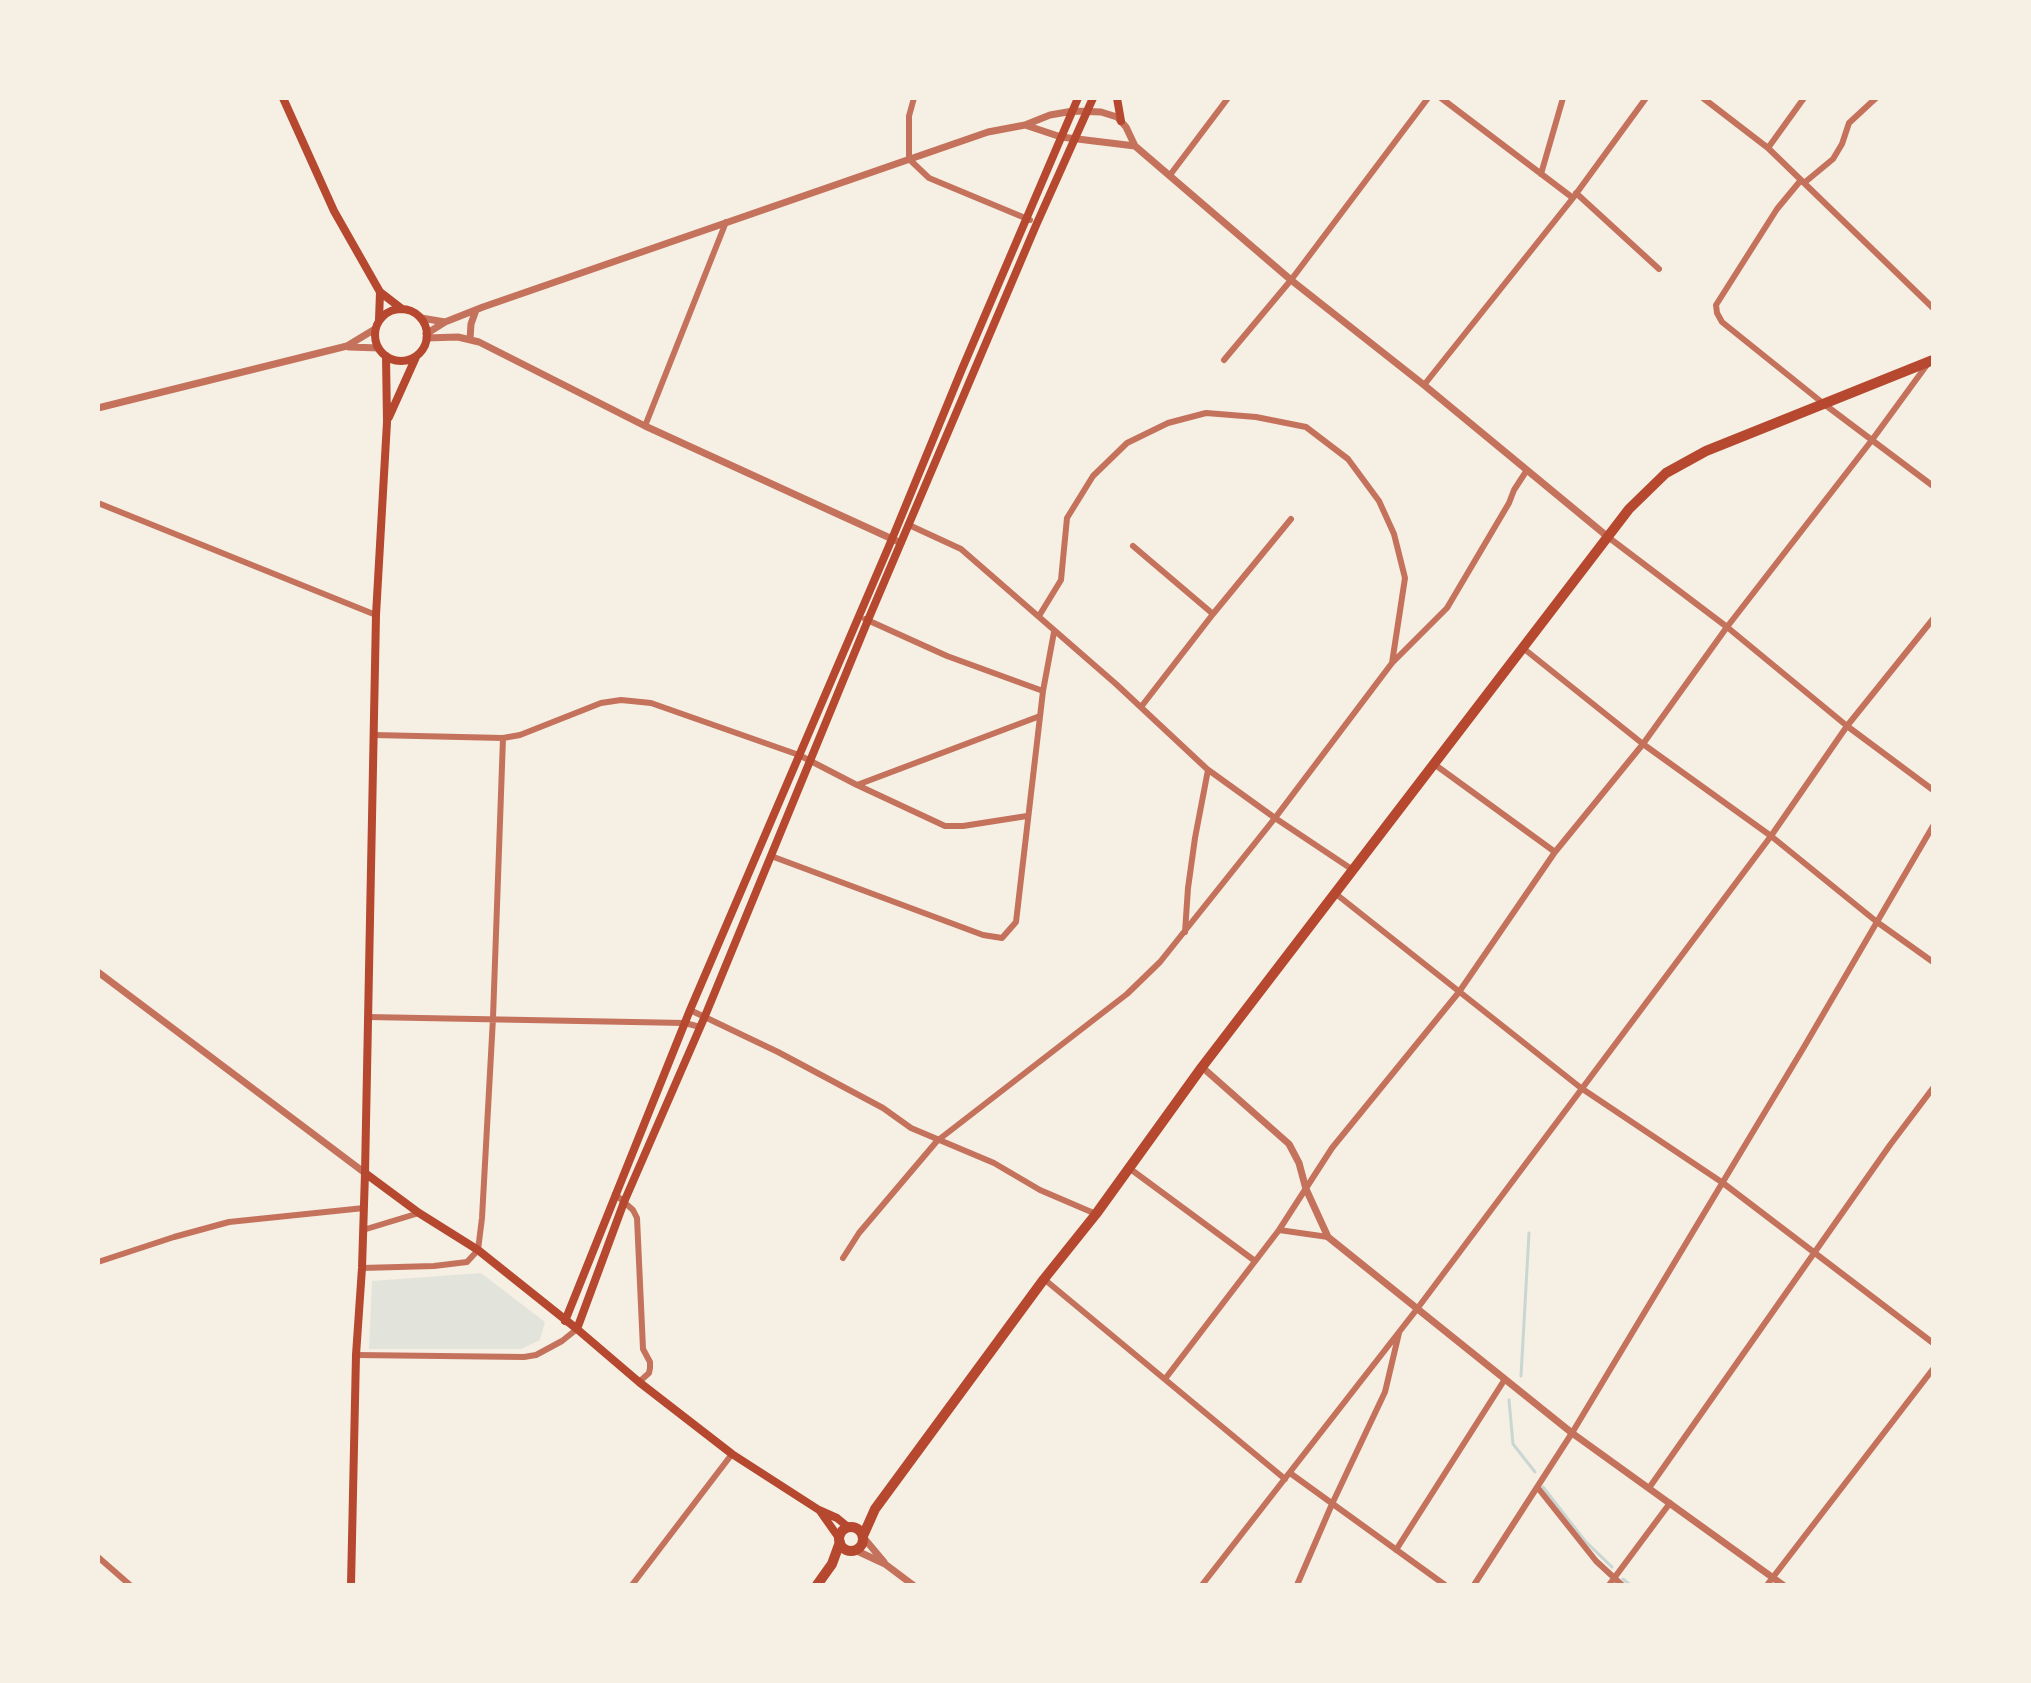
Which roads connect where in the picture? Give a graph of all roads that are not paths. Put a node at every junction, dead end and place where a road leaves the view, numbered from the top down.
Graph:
1 (283, 98) edge
2 (914, 98) edge
3 (1078, 98) edge
4 (1093, 98) edge
5 (1117, 98) edge
6 (1228, 98) edge
7 (1428, 98) edge
8 (1441, 98) edge
9 (1563, 98) edge
10 (1646, 98) edge
11 (1703, 98) edge
12 (1804, 98) edge
13 (1876, 98) edge
14 (1073, 111) junction
15 (1089, 111) junction
16 (1121, 121) junction
17 (1025, 125) junction
18 (1061, 137) junction
19 (1076, 139) junction
20 (1135, 146) junction
21 (1768, 148) junction
22 (909, 159) junction
23 (1541, 174) junction
24 (1170, 175) junction
25 (1802, 182) junction
26 (1574, 195) junction
27 (1027, 218) junction
28 (726, 222) junction
29 (1037, 223) junction
30 (1659, 269) dead end
31 (1291, 280) junction
32 (380, 292) junction
33 (1933, 308) edge
34 (402, 309) junction
35 (476, 310) junction
36 (421, 318) junction
37 (445, 322) junction
38 (377, 325) junction
39 (426, 336) junction
40 (470, 339) junction
41 (347, 346) junction
42 (382, 352) junction
43 (418, 354) junction
44 (1224, 360) dead end
45 (1931, 361) edge
46 (1424, 385) junction
47 (1824, 404) junction
48 (98, 408) edge
49 (387, 422) junction
50 (645, 426) junction
51 (1872, 440) junction
52 (1527, 470) junction
53 (1933, 486) edge
54 (98, 503) edge
55 (1291, 519) dead end
56 (909, 525) junction
57 (1608, 537) junction
58 (897, 541) junction
59 (1133, 546) dead end
60 (1213, 614) junction
61 (376, 615) junction
62 (858, 615) junction
63 (1039, 616) junction
64 (1933, 619) edge
65 (868, 620) junction
66 (1727, 627) junction
67 (1054, 632) junction
68 (1523, 648) junction
69 (1392, 663) junction
70 (1043, 691) junction
71 (1141, 707) junction
72 (1040, 716) junction
73 (1847, 726) junction
74 (374, 735) junction
75 (503, 738) junction
76 (1643, 744) junction
77 (799, 755) junction
78 (810, 760) junction
79 (1434, 764) junction
80 (1208, 770) junction
81 (857, 785) junction
82 (1933, 790) edge
83 (1027, 816) junction
84 (1275, 818) junction
85 (1933, 826) edge
86 (1771, 836) junction
87 (1555, 852) junction
88 (771, 856) junction
89 (1353, 870) junction
90 (1336, 894) junction
91 (1877, 922) junction
92 (1185, 932) junction
93 (1933, 962) edge
94 (98, 972) edge
95 (1459, 992) junction
96 (690, 1010) junction
97 (705, 1016) junction
98 (368, 1017) junction
99 (493, 1018) junction
100 (685, 1023) junction
101 (700, 1027) junction
102 (1202, 1067) junction
103 (1581, 1088) junction
104 (1933, 1088) edge
105 (937, 1141) junction
106 (1129, 1168) junction
107 (365, 1173) junction
108 (1723, 1183) junction
109 (1306, 1189) junction
110 (615, 1194) junction
111 (624, 1202) junction
112 (364, 1208) junction
113 (419, 1213) junction
114 (1096, 1214) junction
115 (363, 1230) junction
116 (1279, 1230) junction
117 (1328, 1237) junction
118 (478, 1250) junction
119 (1814, 1253) junction
120 (843, 1258) dead end
121 (1255, 1261) junction
122 (98, 1262) edge
123 (362, 1268) junction
124 (1044, 1279) junction
125 (1417, 1309) junction
126 (565, 1321) junction
127 (577, 1329) junction
128 (1400, 1331) junction
129 (562, 1341) junction
130 (1933, 1343) edge
131 (356, 1355) junction
132 (1933, 1369) edge
133 (1165, 1379) junction
134 (1505, 1379) junction
135 (639, 1382) junction
136 (1572, 1433) junction
137 (732, 1454) junction
138 (1288, 1476) junction
139 (1538, 1488) junction
140 (1649, 1488) junction
141 (1670, 1503) junction
142 (1332, 1504) junction
143 (875, 1509) junction
144 (819, 1510) junction
145 (851, 1526) junction
146 (863, 1537) junction
147 (839, 1540) junction
148 (1396, 1550) junction
149 (854, 1551) junction
150 (98, 1557) edge
151 (832, 1564) junction
152 (885, 1564) junction
153 (1773, 1577) junction
154 (1615, 1578) junction
155 (130, 1585) edge
156 (351, 1585) edge
157 (632, 1585) edge
158 (817, 1585) edge
159 (913, 1585) edge
160 (1202, 1585) edge
161 (1297, 1585) edge
162 (1445, 1585) edge
163 (1474, 1585) edge
164 (1609, 1585) edge
165 (1622, 1585) edge
166 (1767, 1585) edge
167 (1783, 1585) edge

1 - 32 main road
2 - 22 street
3 - 14 main road
4 - 15 main road
5 - 16 main road
6 - 24 street
7 - 31 street
8 - 23 street
9 - 23 street
10 - 26 street
11 - 21 street
12 - 21 street
13 - 25 street
14 - 15 street
14 - 17 street
14 - 18 main road
15 - 16 street
15 - 19 main road
16 - 20 street
17 - 18 street
17 - 22 street
18 - 19 street
18 - 27 main road
19 - 20 street
19 - 29 main road
20 - 24 street
21 - 25 street
22 - 27 street
22 - 28 street
23 - 26 street
24 - 31 street
25 - 33 street
25 - 47 street
26 - 30 street
26 - 46 street
27 - 29 street
27 - 58 main road
28 - 35 street
28 - 50 street
29 - 56 main road
31 - 44 street
31 - 46 street
32 - 34 main road
32 - 38 main road
34 - 36 main road
34 - 38 main road
35 - 37 street
35 - 40 street
36 - 37 street
36 - 39 main road
37 - 39 street
38 - 41 street
38 - 42 main road
39 - 40 street
39 - 43 main road
40 - 50 street
41 - 42 street
41 - 48 street
42 - 43 main road
42 - 49 main road
43 - 49 main road
45 - 47 highway
45 - 51 street
46 - 52 street
47 - 51 street
47 - 57 highway
49 - 61 main road
50 - 58 street
51 - 53 street
51 - 66 street
52 - 57 street
52 - 69 street
54 - 61 street
55 - 60 street
56 - 58 main road
56 - 63 street
57 - 66 street
57 - 68 highway
58 - 62 main road
58 - 65 main road
59 - 60 street
60 - 71 street
61 - 74 main road
62 - 65 street
62 - 77 main road
63 - 67 street
63 - 69 street
64 - 73 street
65 - 70 street
65 - 78 main road
66 - 73 street
66 - 76 street
67 - 70 street
67 - 71 street
68 - 76 street
68 - 79 highway
69 - 84 street
70 - 72 street
71 - 80 street
72 - 81 street
72 - 83 street
73 - 82 street
73 - 86 street
74 - 75 street
74 - 98 main road
75 - 77 street
75 - 99 street
76 - 86 street
76 - 87 street
77 - 78 street
77 - 96 main road
78 - 81 street
78 - 88 main road
79 - 87 street
79 - 89 highway
80 - 84 street
80 - 92 street
81 - 83 street
83 - 88 street
84 - 89 street
84 - 92 street
85 - 91 street
86 - 91 street
86 - 103 street
87 - 95 street
88 - 97 main road
89 - 90 highway
90 - 95 street
90 - 102 highway
91 - 93 street
91 - 108 street
92 - 105 street
94 - 107 street
95 - 103 street
95 - 109 street
96 - 97 street
96 - 100 main road
97 - 101 main road
97 - 105 street
98 - 99 street
98 - 107 main road
99 - 100 street
99 - 118 street
100 - 101 street
100 - 110 main road
101 - 111 main road
102 - 106 highway
102 - 109 street
103 - 108 street
103 - 125 street
104 - 119 street
105 - 114 street
105 - 120 street
106 - 114 highway
106 - 121 street
107 - 112 main road
107 - 113 main road
108 - 119 street
108 - 136 street
109 - 116 street
109 - 117 street
110 - 111 street
110 - 126 main road
111 - 127 main road
111 - 135 street
112 - 115 main road
112 - 122 street
113 - 115 street
113 - 118 main road
114 - 124 highway
115 - 123 main road
116 - 117 street
116 - 121 street
117 - 125 street
118 - 123 street
118 - 126 main road
119 - 130 street
119 - 140 street
121 - 133 street
123 - 131 main road
124 - 133 street
124 - 143 highway
125 - 128 street
125 - 134 street
126 - 127 main road
126 - 129 street
127 - 129 street
127 - 135 main road
128 - 138 street
128 - 142 street
129 - 131 street
131 - 156 main road
132 - 153 street
133 - 138 street
134 - 136 street
134 - 148 street
135 - 137 main road
136 - 139 street
136 - 140 street
137 - 144 main road
137 - 157 street
138 - 142 street
138 - 160 street
139 - 154 street
139 - 163 street
140 - 141 street
141 - 153 street
141 - 154 street
142 - 148 street
142 - 161 street
143 - 145 highway
143 - 146 highway
144 - 145 main road
144 - 147 main road
145 - 146 highway
145 - 147 highway
146 - 149 highway
146 - 152 street
147 - 149 highway
147 - 151 highway
148 - 162 street
149 - 151 highway
149 - 152 street
150 - 155 street
151 - 158 highway
152 - 159 street
153 - 166 street
153 - 167 street
154 - 164 street
154 - 165 street

